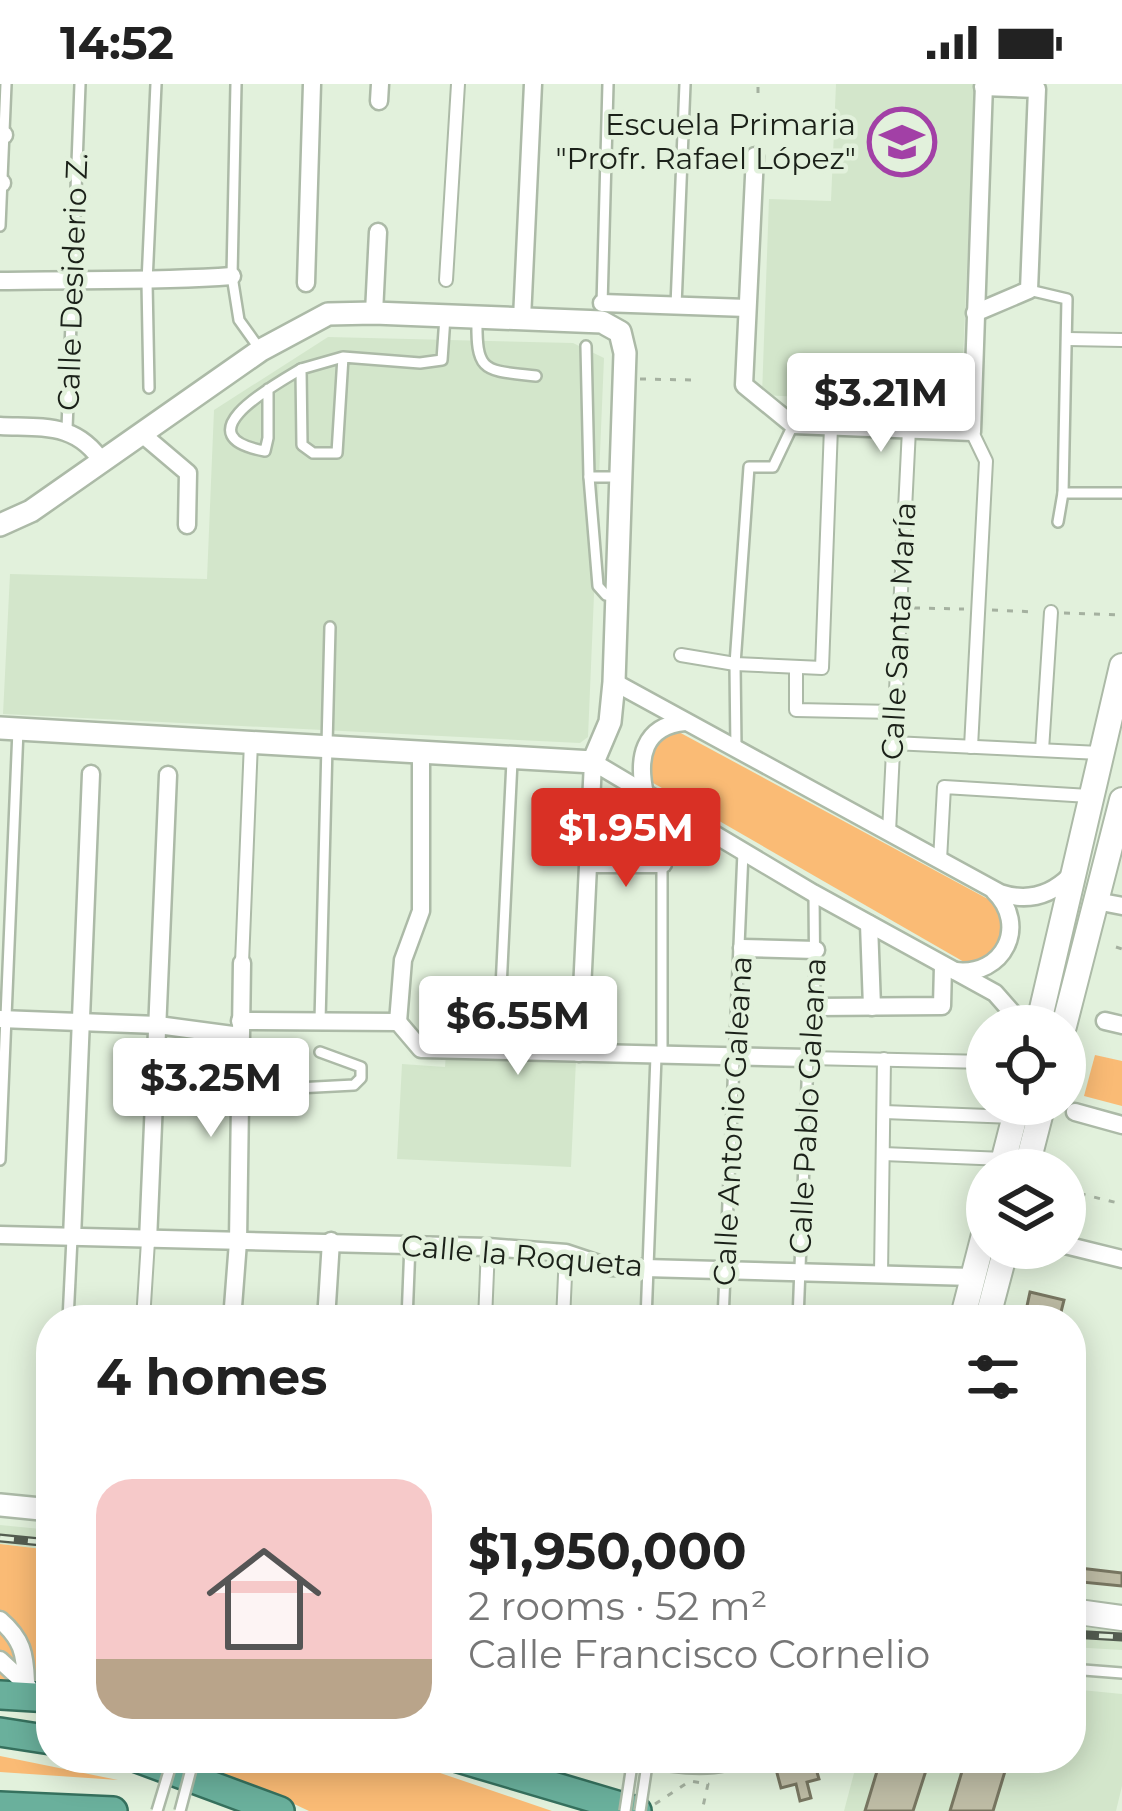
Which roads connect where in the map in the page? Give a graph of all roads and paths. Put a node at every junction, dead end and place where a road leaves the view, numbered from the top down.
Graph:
1 (6, 84) edge
2 (80, 84) edge
3 (156, 84) edge
4 (236, 84) edge
5 (313, 84) edge
6 (458, 84) edge
7 (533, 84) edge
8 (608, 84) edge
9 (685, 84) edge
10 (758, 84) edge
11 (983, 86) edge
12 (1038, 87) edge
13 (758, 93) dead end
14 (2, 135) edge
15 (755, 156) dead end
16 (1, 183) edge
17 (0, 226) edge
18 (378, 232) dead end
19 (232, 276) junction
20 (74, 279) junction
21 (446, 280) dead end
22 (0, 281) edge
23 (147, 282) junction
24 (306, 283) dead end
25 (1029, 290) junction
26 (676, 306) junction
27 (746, 308) junction
28 (374, 313) junction
29 (602, 313) junction
30 (975, 313) junction
31 (445, 316) junction
32 (477, 317) junction
33 (522, 319) junction
34 (1068, 339) junction
35 (1122, 340) edge
36 (586, 346) dead end
37 (261, 350) junction
38 (343, 357) junction
39 (301, 369) junction
40 (536, 376) dead end
41 (641, 379) dead end
42 (692, 380) dead end
43 (149, 388) dead end
44 (268, 389) junction
45 (794, 425) junction
46 (0, 426) edge
47 (830, 427) junction
48 (67, 429) junction
49 (909, 429) junction
50 (972, 432) junction
51 (142, 434) junction
52 (103, 463) junction
53 (589, 477) junction
54 (621, 477) junction
55 (1063, 493) junction
56 (1122, 493) edge
57 (1058, 522) dead end
58 (0, 525) edge
59 (187, 525) dead end
60 (617, 597) junction
61 (900, 608) junction
62 (978, 609) junction
63 (1051, 612) junction
64 (1122, 615) edge
65 (330, 627) dead end
66 (681, 655) dead end
67 (735, 664) junction
68 (1122, 665) edge
69 (796, 668) junction
70 (614, 682) junction
71 (895, 712) junction
72 (686, 722) junction
73 (9, 729) edge
74 (251, 742) junction
75 (893, 743) junction
76 (326, 747) junction
77 (971, 747) junction
78 (736, 749) junction
79 (1042, 750) junction
80 (421, 752) junction
81 (1111, 755) edge
82 (512, 756) junction
83 (593, 762) junction
84 (91, 774) dead end
85 (168, 775) dead end
86 (645, 794) junction
87 (1089, 796) junction
88 (1122, 800) edge
89 (662, 804) junction
90 (889, 832) junction
91 (743, 851) junction
92 (940, 860) junction
93 (588, 864) junction
94 (663, 864) junction
95 (1070, 877) junction
96 (991, 889) junction
97 (814, 893) junction
98 (1109, 904) edge
99 (869, 924) junction
100 (742, 948) junction
101 (817, 950) junction
102 (242, 963) joint
103 (943, 966) junction
104 (1004, 1005) edge
105 (1043, 1005) edge
106 (1072, 1005) edge
107 (815, 1007) junction
108 (872, 1007) junction
109 (3, 1019) edge
110 (81, 1021) junction
111 (320, 1021) junction
112 (398, 1022) junction
113 (158, 1024) junction
114 (240, 1028) junction
115 (498, 1051) junction
116 (320, 1052) dead end
117 (579, 1053) junction
118 (659, 1055) junction
119 (732, 1056) junction
120 (808, 1058) junction
121 (884, 1059) junction
122 (966, 1061) edge
123 (238, 1091) junction
124 (966, 1111) edge
125 (884, 1112) junction
126 (1086, 1115) edge
127 (1122, 1125) edge
128 (883, 1154) junction
129 (0, 1160) edge
130 (966, 1162) edge
131 (1086, 1195) edge
132 (1122, 1204) edge
133 (0, 1235) edge
134 (72, 1238) junction
135 (148, 1241) junction
136 (331, 1241) junction
137 (238, 1242) junction
138 (410, 1244) junction
139 (488, 1247) junction
140 (1086, 1250) edge
141 (566, 1253) junction
142 (1122, 1259) edge
143 (647, 1268) junction
144 (727, 1269) junction
145 (975, 1269) edge
146 (1000, 1269) edge
147 (800, 1272) junction
148 (881, 1274) junction
149 (973, 1276) junction
150 (69, 1305) edge
151 (144, 1305) edge
152 (233, 1305) edge
153 (327, 1305) edge
154 (407, 1305) edge
155 (486, 1305) edge
156 (564, 1305) edge
157 (646, 1305) edge
158 (724, 1305) edge
159 (799, 1305) edge
160 (966, 1305) edge
161 (991, 1305) edge
162 (0, 1505) edge
163 (36, 1509) edge
164 (1086, 1613) edge
165 (1122, 1618) edge
166 (0, 1620) edge
167 (0, 1660) edge
168 (1086, 1670) edge
169 (1122, 1673) edge
170 (36, 1683) edge
171 (36, 1690) edge
172 (36, 1692) edge
173 (0, 1695) edge
174 (0, 1732) edge
175 (36, 1738) edge
176 (168, 1773) edge
177 (193, 1773) edge
178 (202, 1773) edge
179 (207, 1773) edge
180 (510, 1773) edge
181 (631, 1773) edge
182 (646, 1773) edge
183 (0, 1805) edge
184 (113, 1811) edge
185 (157, 1811) edge
186 (180, 1811) edge
187 (247, 1811) edge
188 (280, 1811) edge
189 (625, 1811) edge
190 (640, 1811) edge
191 (702, 1811) edge

1 - 14 lane
2 - 20 lane, Calle Desiderio Z.
3 - 23 lane
4 - 19 lane
5 - 24 street
6 - 21 street
7 - 33 street
8 - 29 lane
9 - 26 lane
10 - 13 path
11 - 12 street
11 - 30 street
12 - 25 street
14 - 16 lane
15 - 27 street
16 - 17 lane
18 - 28 street
19 - 23 street
19 - 37 lane
20 - 22 street
20 - 23 street
20 - 48 lane, Calle Desiderio Z.
23 - 43 lane
25 - 30 street
25 - 34 lane
26 - 27 street
26 - 29 street
27 - 45 street
28 - 31 street
28 - 37 street
29 - 33 street
29 - 54 street
30 - 50 street
31 - 32 street
31 - 38 lane
32 - 33 street
32 - 40 lane
34 - 35 street
34 - 55 lane
36 - 53 lane
37 - 51 street
38 - 39 lane
38 - 39 lane
39 - 44 lane
41 - 42 path
44 - 44 lane
45 - 47 street
45 - 67 lane
46 - 48 street
47 - 49 street
47 - 69 street
48 - 52 street, Calle Desiderio Z.
49 - 50 street
49 - 61 street, Calle Santa María
50 - 62 street
51 - 52 street
51 - 59 street
52 - 58 street
53 - 54 lane
53 - 60 lane
54 - 60 street
55 - 56 lane
55 - 57 lane
60 - 70 street
61 - 62 path
61 - 71 street, Calle Santa María
62 - 63 path
62 - 77 street
63 - 64 path
63 - 79 street
65 - 76 lane
66 - 67 street
67 - 69 street
67 - 78 lane
68 - 81 main road
69 - 71 street
70 - 72 street
70 - 83 street
71 - 75 street, Calle Santa María
72 - 78 street
72 - 86 street
73 - 74 street
73 - 109 lane
74 - 76 street
74 - 102 street
75 - 77 street
75 - 90 street, Calle Santa María
76 - 80 street
76 - 111 lane
77 - 79 street
78 - 90 street
79 - 81 street
80 - 82 street
80 - 112 street
81 - 87 main road
82 - 83 street
82 - 115 lane
83 - 86 street
83 - 93 street
84 - 110 street
85 - 113 street
86 - 89 street
87 - 92 street
87 - 95 main road
88 - 98 main road
89 - 91 street
89 - 94 lane
90 - 92 street
91 - 97 street
91 - 100 lane, Calle Antonio Galeana
92 - 96 street
93 - 94 street
93 - 117 street
94 - 118 lane
95 - 96 street
95 - 105 main road
96 - 103 street
97 - 99 street
97 - 101 lane, Calle Pablo Galeana
98 - 106 main road
99 - 103 street
99 - 108 street
100 - 101 street
100 - 119 lane, Calle Antonio Galeana
101 - 107 lane, Calle Pablo Galeana
102 - 114 street
103 - 104 street
103 - 108 street
107 - 108 street
107 - 120 lane, Calle Pablo Galeana
109 - 110 street
109 - 129 lane
110 - 113 street
110 - 134 street
111 - 112 street
111 - 114 street
112 - 115 street
113 - 114 street
113 - 135 street
114 - 123 street
115 - 117 street
116 - 123 lane
117 - 118 street
118 - 119 street
118 - 143 lane
119 - 120 street
119 - 144 lane, Calle Antonio Galeana
120 - 121 street
120 - 147 lane, Calle Pablo Galeana
121 - 122 street
121 - 125 street
123 - 137 street
124 - 125 street
125 - 128 street
126 - 127 street
128 - 130 street
128 - 148 street
131 - 132 path
133 - 134 street, Calle la Roqueta
134 - 135 street, Calle la Roqueta
134 - 150 lane
135 - 137 street, Calle la Roqueta
135 - 151 street
136 - 137 street, Calle la Roqueta
136 - 138 street, Calle la Roqueta
136 - 153 street
137 - 152 street
138 - 139 street, Calle la Roqueta
138 - 154 lane
139 - 141 street, Calle la Roqueta
139 - 155 street
140 - 142 street
141 - 143 street, Calle la Roqueta
141 - 156 street
143 - 144 street, Calle la Roqueta
143 - 157 lane
144 - 147 street, Calle la Roqueta
144 - 158 lane, Calle Antonio Galeana
145 - 149 main road
146 - 161 main road
147 - 148 street, Calle la Roqueta
147 - 159 lane, Calle Pablo Galeana
148 - 149 street, Calle la Roqueta
149 - 160 main road
162 - 163 street
164 - 165 main road
166 - 170 street
167 - 171 street
168 - 169 lane
172 - 173 highway
174 - 175 highway
176 - 185 lane, bridge
177 - 186 lane, bridge
178 - 187 highway
179 - 188 highway
180 - 190 highway
181 - 189 lane, bridge
182 - 190 lane, bridge
183 - 184 highway
190 - 191 path

